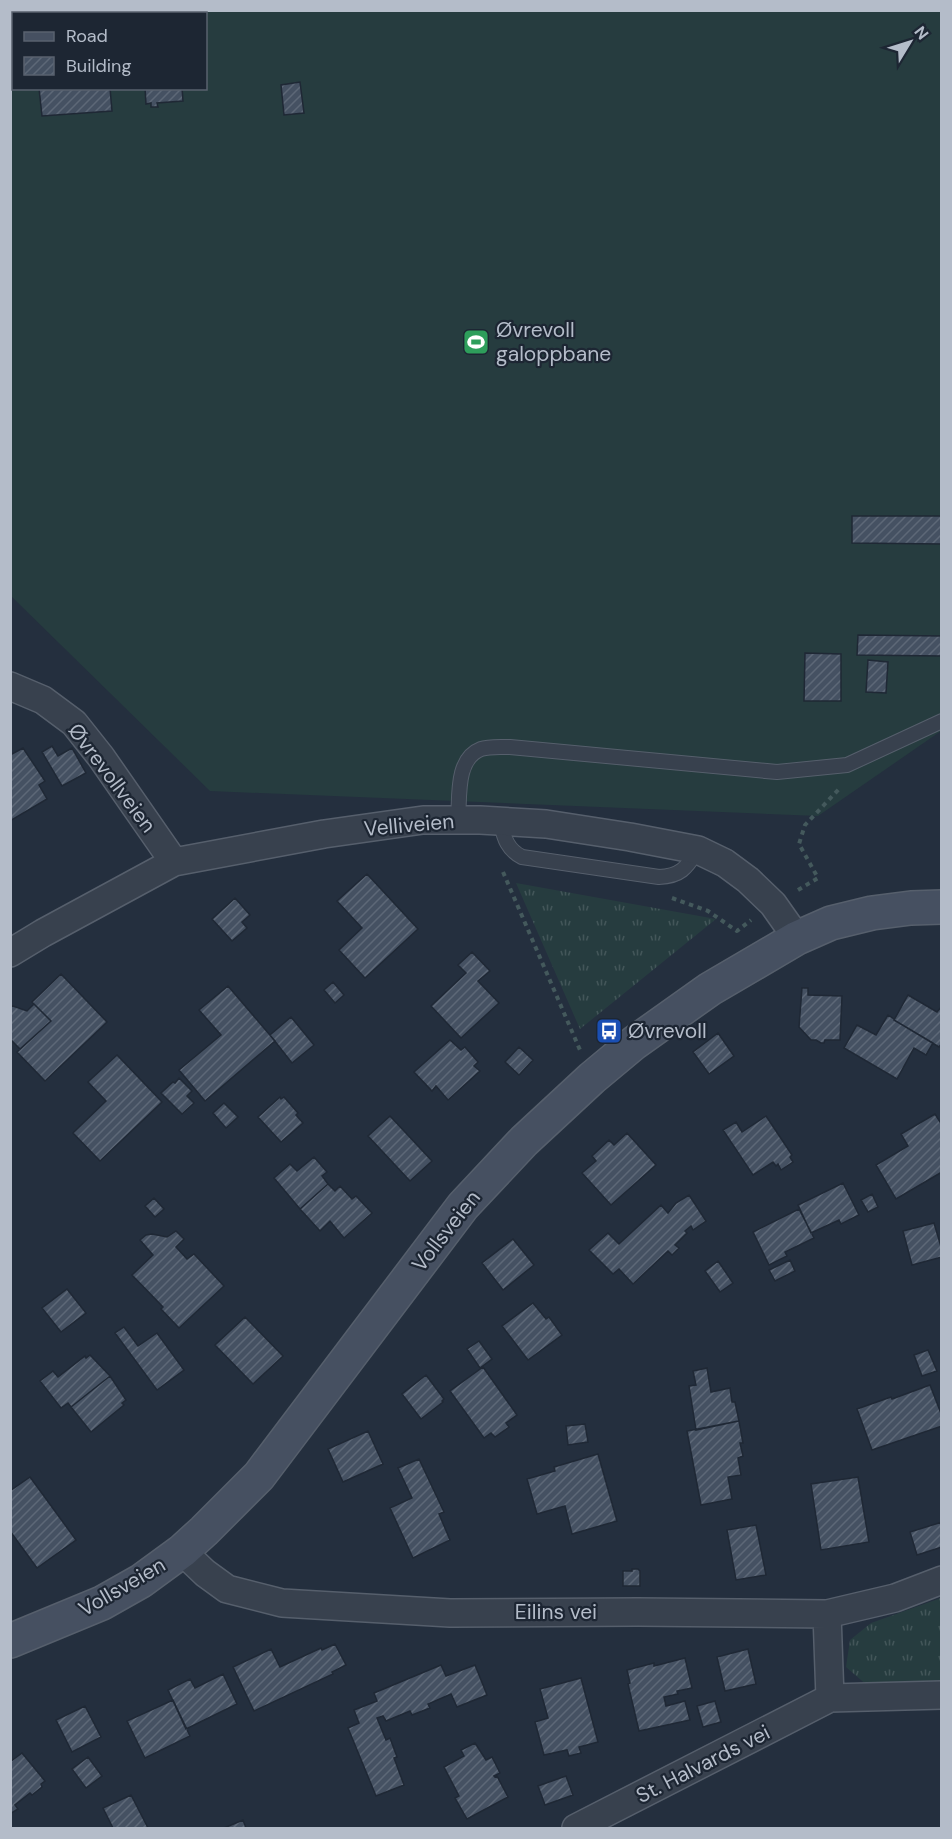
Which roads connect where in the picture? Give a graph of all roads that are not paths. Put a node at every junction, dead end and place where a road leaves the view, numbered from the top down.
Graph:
1 (10, 686) edge
2 (942, 721) edge
3 (458, 820) junction
4 (500, 821) junction
5 (698, 850) junction
6 (174, 862) junction
7 (942, 907) edge
8 (797, 938) junction
9 (10, 953) edge
10 (182, 1551) junction
11 (942, 1580) edge
12 (827, 1614) junction
13 (10, 1641) edge
14 (942, 1695) edge
15 (830, 1698) junction
16 (576, 1828) edge

1 - 6 street, Øvrevollveien
2 - 3 lane
3 - 4 street, Velliveien
3 - 6 street, Velliveien
4 - 5 street, Velliveien
4 - 5 lane
5 - 8 street, Velliveien
6 - 9 street, Velliveien
7 - 8 main road, Vollsveien
8 - 10 main road, Vollsveien
10 - 12 street, Eilins vei
10 - 13 main road, Vollsveien
11 - 12 street, Eilins vei
12 - 15 street
14 - 15 street, St. Halvards vei
15 - 16 street, St. Halvards vei

